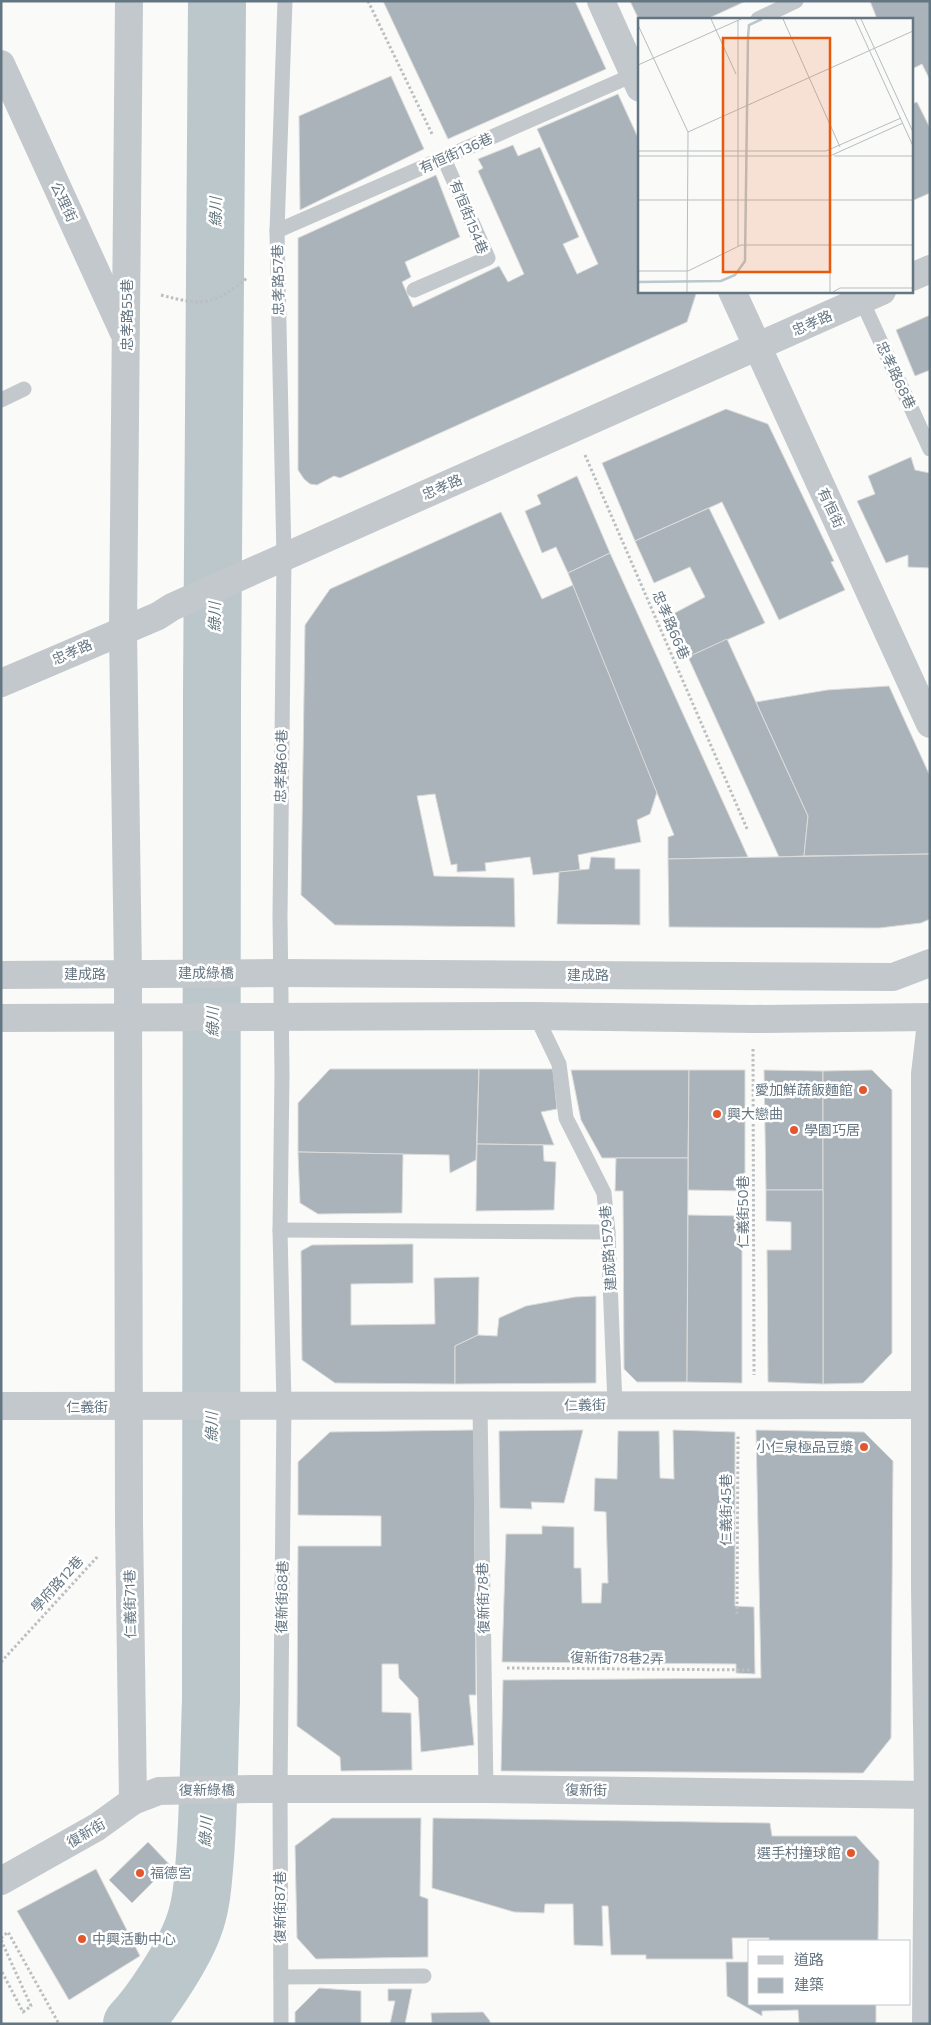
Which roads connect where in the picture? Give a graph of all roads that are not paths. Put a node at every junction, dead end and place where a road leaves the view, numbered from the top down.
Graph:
1 (129, 1) edge
2 (285, 1) edge
3 (600, 1) edge
4 (796, 1) edge
5 (760, 18) edge
6 (1, 64) edge
7 (638, 78) edge
8 (444, 158) junction
9 (277, 232) junction
10 (930, 269) edge
11 (914, 276) edge
12 (414, 290) dead end
13 (732, 292) edge
14 (872, 296) edge
15 (127, 339) junction
16 (757, 347) junction
17 (24, 389) dead end
18 (1, 400) edge
19 (930, 449) edge
20 (284, 558) junction
21 (123, 629) junction
22 (1, 683) edge
23 (930, 724) edge
24 (930, 963) edge
25 (170, 973) joint
26 (243, 973) joint
27 (281, 973) junction
28 (128, 974) junction
29 (1, 975) edge
30 (536, 1016) junction
31 (282, 1017) junction
32 (930, 1017) edge
33 (1, 1018) edge
34 (128, 1018) junction
35 (930, 1030) edge
36 (280, 1230) junction
37 (608, 1232) junction
38 (284, 1405) junction
39 (615, 1405) junction
40 (928, 1405) edge
41 (1, 1406) edge
42 (129, 1407) junction
43 (480, 1407) junction
44 (280, 1789) junction
45 (486, 1789) junction
46 (171, 1790) joint
47 (243, 1790) joint
48 (929, 1795) edge
49 (133, 1802) junction
50 (1, 1881) edge
51 (424, 1976) dead end
52 (280, 1977) junction
53 (281, 2024) edge
54 (926, 2024) edge

1 - 15 street, 忠孝路55巷
2 - 9 lane, 忠孝路57巷
3 - 7 street
4 - 5 lane
6 - 15 street, 公理街
7 - 8 lane, 有恒街136巷
8 - 9 lane, 有恒街136巷
8 - 12 lane, 有恒街154巷
9 - 20 lane, 忠孝路57巷
10 - 11 street
13 - 16 street, 有恒街
14 - 16 street, 忠孝路
14 - 19 lane, 忠孝路68巷
15 - 21 street, 忠孝路55巷
16 - 20 street, 忠孝路
16 - 23 street, 有恒街
17 - 18 lane
20 - 21 street, 忠孝路
20 - 27 lane, 忠孝路60巷
21 - 22 street, 忠孝路
21 - 28 street
24 - 27 street, 建成路
25 - 26 street, 建成綠橋
25 - 28 street, 建成路
26 - 27 street, 建成路
27 - 31 lane, 忠孝路60巷
28 - 29 street, 建成路
28 - 34 street
30 - 31 street
30 - 32 street
30 - 37 lane, 建成路1579巷
31 - 34 street
31 - 36 lane, 忠孝路60巷
33 - 34 street
34 - 42 street, 仁義街71巷
35 - 40 street
36 - 37 lane
36 - 38 lane, 復新街88巷
37 - 39 lane, 建成路1579巷
38 - 42 street, 仁義街
38 - 43 street, 仁義街
38 - 44 lane, 復新街88巷
39 - 40 street, 仁義街
39 - 43 street, 仁義街
40 - 48 street
41 - 42 street, 仁義街
42 - 49 street, 仁義街71巷
43 - 45 lane, 復新街78巷
44 - 45 street, 復新街
44 - 47 street, 復新街
44 - 52 lane, 復新街87巷
45 - 48 street, 復新街
46 - 47 street, 復新綠橋
46 - 49 street, 復新街
48 - 54 street
49 - 50 street, 復新街
51 - 52 lane
52 - 53 lane, 復新街87巷

